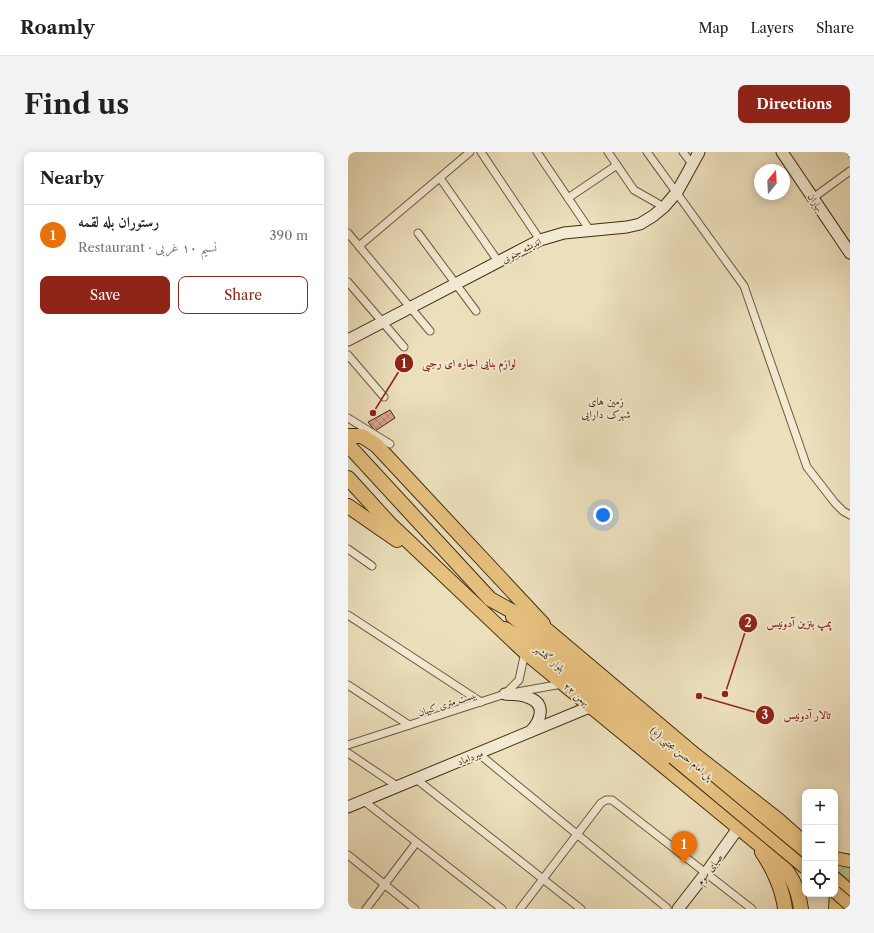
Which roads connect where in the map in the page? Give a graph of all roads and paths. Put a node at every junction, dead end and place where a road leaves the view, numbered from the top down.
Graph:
1 (470, 152) edge
2 (481, 152) edge
3 (537, 152) edge
4 (608, 152) edge
5 (647, 152) edge
6 (683, 152) edge
7 (699, 152) edge
8 (782, 152) edge
9 (846, 152) edge
10 (850, 158) edge
11 (692, 164) junction
12 (617, 165) junction
13 (850, 171) edge
14 (440, 178) junction
15 (677, 192) junction
16 (568, 198) junction
17 (813, 198) junction
18 (664, 207) junction
19 (589, 229) junction
20 (348, 233) edge
21 (418, 233) dead end
22 (540, 240) junction
23 (359, 246) junction
24 (850, 253) edge
25 (498, 261) junction
26 (348, 282) edge
27 (455, 284) junction
28 (410, 308) junction
29 (476, 311) dead end
30 (383, 322) junction
31 (430, 331) dead end
32 (348, 340) edge
33 (404, 346) dead end
34 (348, 354) edge
35 (384, 397) dead end
36 (348, 418) edge
37 (348, 436) edge
38 (390, 444) dead end
39 (348, 446) edge
40 (348, 478) edge
41 (348, 506) edge
42 (850, 515) edge
43 (348, 549) edge
44 (372, 566) dead end
45 (438, 569) junction
46 (490, 599) junction
47 (348, 616) edge
48 (553, 635) junction
49 (530, 648) junction
50 (563, 683) junction
51 (348, 685) edge
52 (505, 694) junction
53 (481, 702) junction
54 (592, 706) junction
55 (409, 726) junction
56 (529, 733) junction
57 (348, 745) edge
58 (348, 753) edge
59 (479, 754) junction
60 (673, 758) joint
61 (416, 779) junction
62 (397, 786) junction
63 (364, 801) junction
64 (348, 808) edge
65 (739, 827) junction
66 (577, 835) junction
67 (801, 839) edge
68 (754, 840) junction
69 (416, 843) junction
70 (802, 848) edge
71 (802, 851) edge
72 (348, 854) edge
73 (838, 859) edge
74 (778, 860) junction
75 (850, 861) edge
76 (802, 865) edge
77 (802, 866) edge
78 (706, 874) junction
79 (542, 879) junction
80 (838, 881) edge
81 (385, 885) junction
82 (850, 891) edge
83 (838, 895) edge
84 (837, 897) edge
85 (850, 905) edge
86 (673, 908) edge
87 (366, 909) edge
88 (415, 909) edge
89 (502, 909) edge
90 (520, 909) edge
91 (581, 909) edge
92 (752, 909) edge
93 (785, 909) edge
94 (801, 909) edge
95 (836, 909) edge

1 - 14 street
2 - 22 street
3 - 16 street
4 - 12 street
5 - 15 street
6 - 11 street
7 - 11 street, اندیشه جنوبی
8 - 17 street, بهاران
9 - 10 path
11 - 15 street, اندیشه جنوبی
12 - 16 street
12 - 18 street
13 - 17 street
14 - 23 street
14 - 25 street
15 - 18 street, اندیشه جنوبی
15 - 42 street
16 - 19 street
17 - 24 street, بهاران
18 - 19 street, اندیشه جنوبی
19 - 22 street, اندیشه جنوبی
20 - 23 street
21 - 27 street
22 - 25 street, اندیشه جنوبی
23 - 28 street
25 - 27 street, اندیشه جنوبی
26 - 30 street
27 - 28 street, اندیشه جنوبی
27 - 29 street
28 - 30 street, اندیشه جنوبی
28 - 31 street
30 - 32 street, اندیشه جنوبی
30 - 33 street
34 - 35 street
36 - 38 street
37 - 48 highway
39 - 46 highway
40 - 45 highway, ۲۲ بهمن
41 - 45 highway
43 - 44 street
45 - 49 highway, ۲۲ بهمن
46 - 48 highway
46 - 71 main road, پل امام حسن مجتبی (ع)
47 - 53 street
48 - 67 highway
49 - 50 highway, ۲۲ بهمن
49 - 52 street, بیست متری کیهان
49 - 60 main road, بلوار گلشهر
50 - 52 street
50 - 54 highway, ۲۲ بهمن
51 - 55 street
52 - 53 street, بیست متری کیهان
52 - 56 street
53 - 55 street, بیست متری کیهان
54 - 56 street, میرداماد
54 - 65 highway, ۲۲ بهمن
55 - 57 street, بیست متری کیهان
56 - 59 street, میرداماد
58 - 62 street
59 - 61 street, میرداماد
59 - 66 street
60 - 76 main road, پل امام حسن مجتبی (ع), bridge
61 - 62 street, میرداماد
61 - 79 street
62 - 63 street, میرداماد
63 - 64 street, میرداماد
63 - 69 street
65 - 68 highway, ۲۲ بهمن
65 - 78 street, صبای سوم
66 - 78 street
66 - 79 street
66 - 86 street
67 - 70 highway
68 - 74 highway, ۲۲ بهمن
68 - 93 highway
69 - 81 street
69 - 89 street
72 - 81 street
73 - 75 main road
74 - 77 highway
74 - 94 highway, ۲۲ بهمن
78 - 86 street, صبای سوم
78 - 92 street
79 - 90 street
79 - 91 street
80 - 82 main road
81 - 87 street
81 - 88 street
83 - 85 main road, bridge
84 - 95 highway

